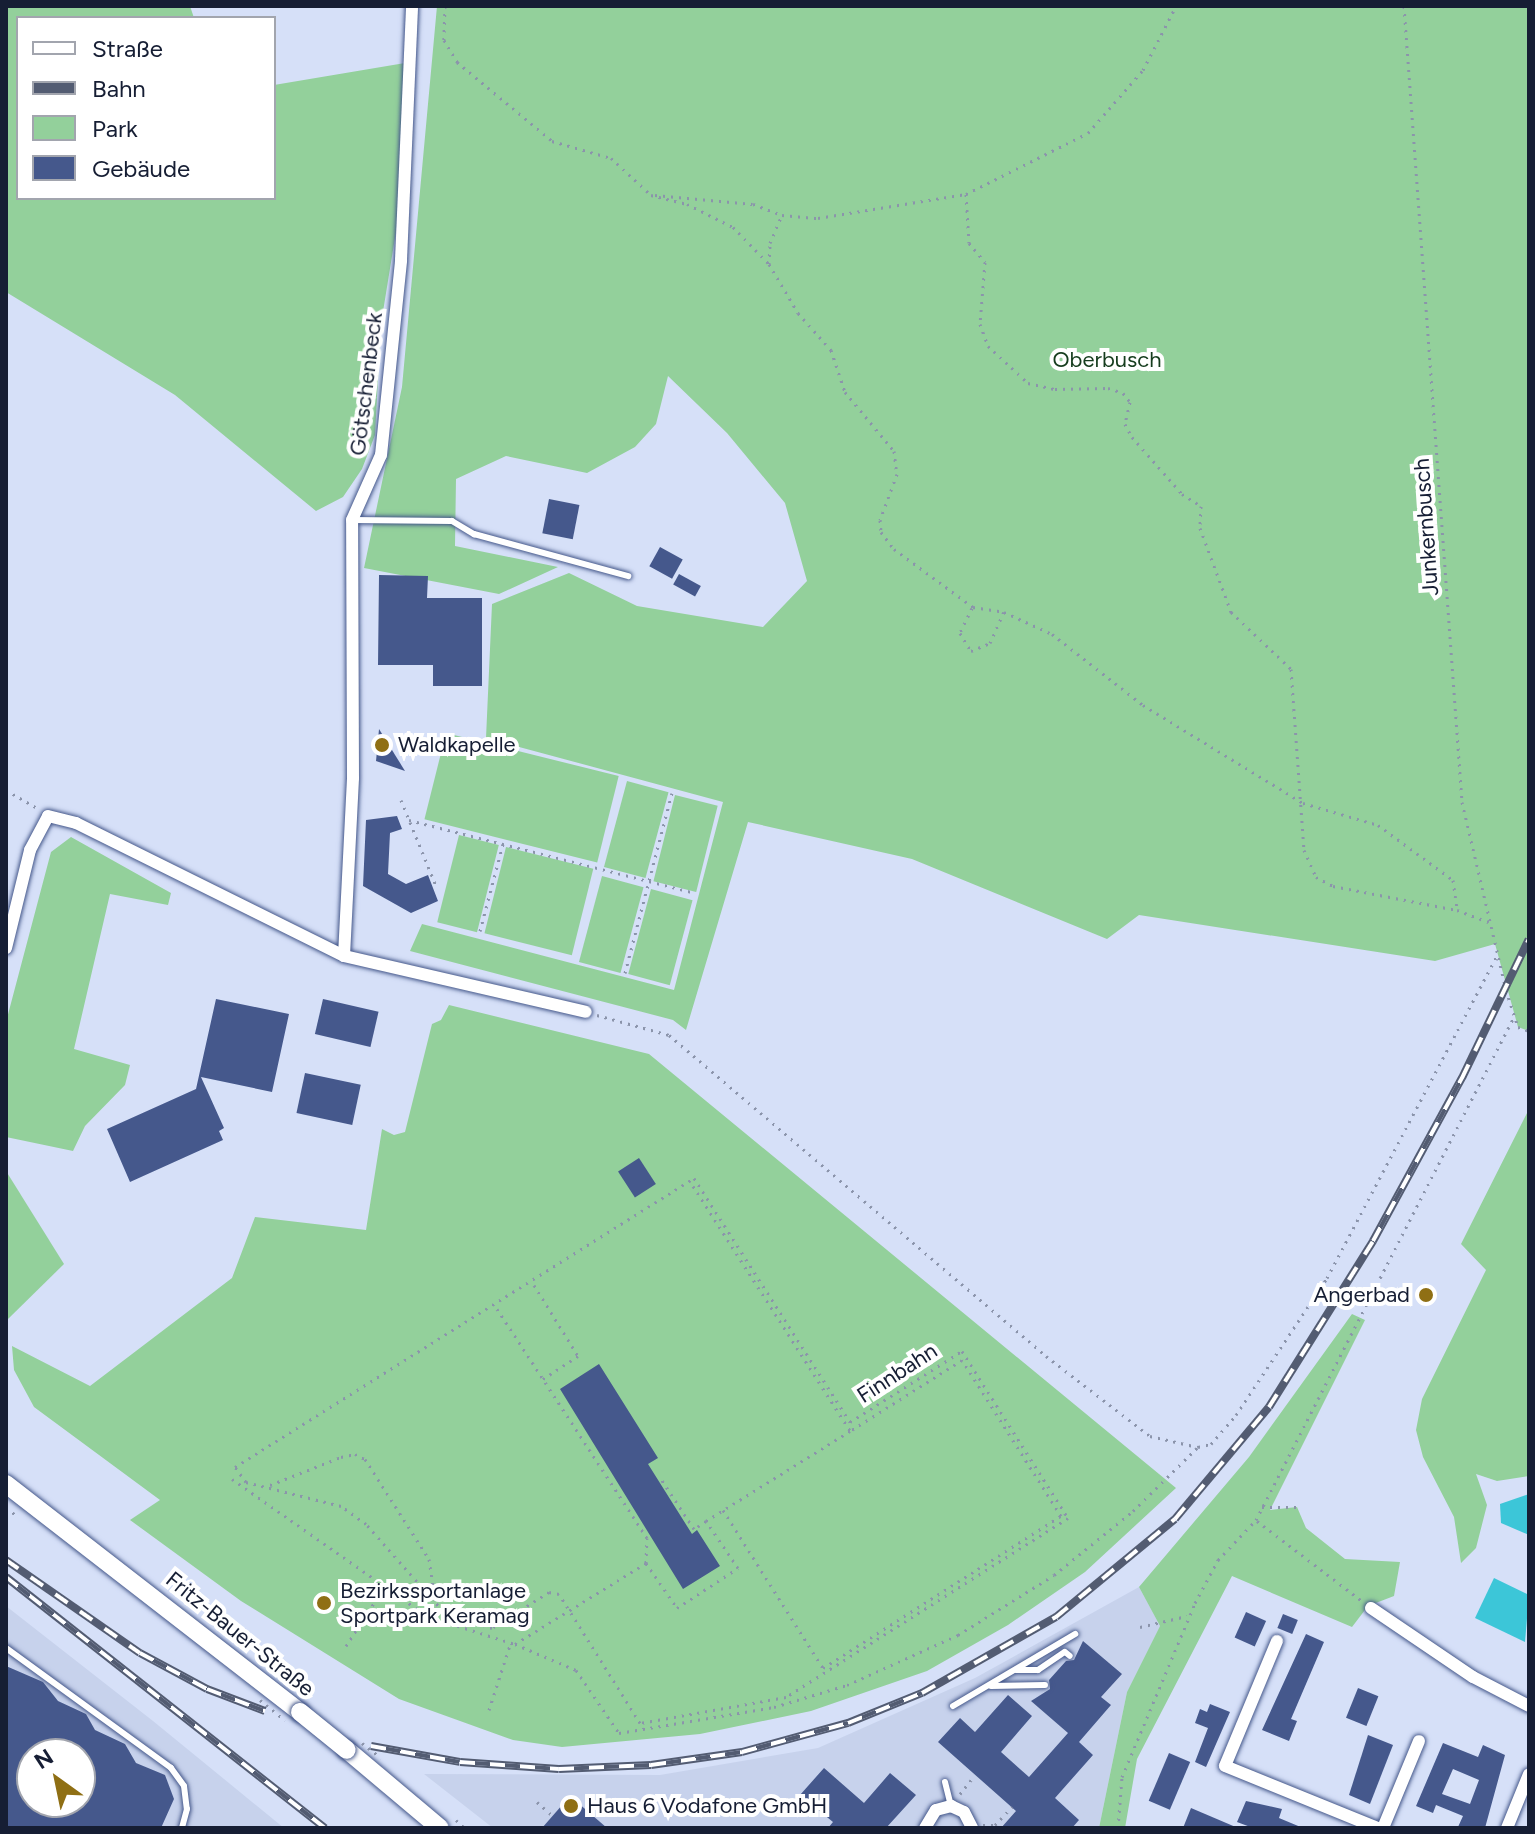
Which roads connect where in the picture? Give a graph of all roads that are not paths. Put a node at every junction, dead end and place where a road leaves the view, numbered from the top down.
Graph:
1 (412, 6) edge
2 (352, 520) junction
3 (628, 576) dead end
4 (6, 948) edge
5 (344, 956) junction
6 (586, 1012) road end
7 (6, 1484) edge
8 (1371, 1608) road end
9 (1075, 1634) dead end
10 (1277, 1641) dead end
11 (6, 1648) edge
12 (1070, 1656) dead end
13 (1015, 1670) junction
14 (1045, 1685) dead end
15 (984, 1688) junction
16 (953, 1706) dead end
17 (1529, 1706) edge
18 (1419, 1741) dead end
19 (1529, 1774) edge
20 (945, 1782) dead end
21 (951, 1806) junction
22 (972, 1827) edge
23 (182, 1828) edge
24 (440, 1828) edge
25 (925, 1828) edge
26 (1380, 1828) edge
27 (1507, 1828) edge

1 - 2 street, Götschenbeck
2 - 3 lane
2 - 5 street, Götschenbeck
4 - 5 street
5 - 6 street
7 - 24 main road, Fritz-Bauer-Straße, bridge
8 - 17 street
9 - 13 lane
10 - 26 street
11 - 23 lane
12 - 13 lane
13 - 15 lane
14 - 15 lane
15 - 16 lane
18 - 26 street
19 - 27 street
20 - 21 lane
21 - 22 street
21 - 25 street

